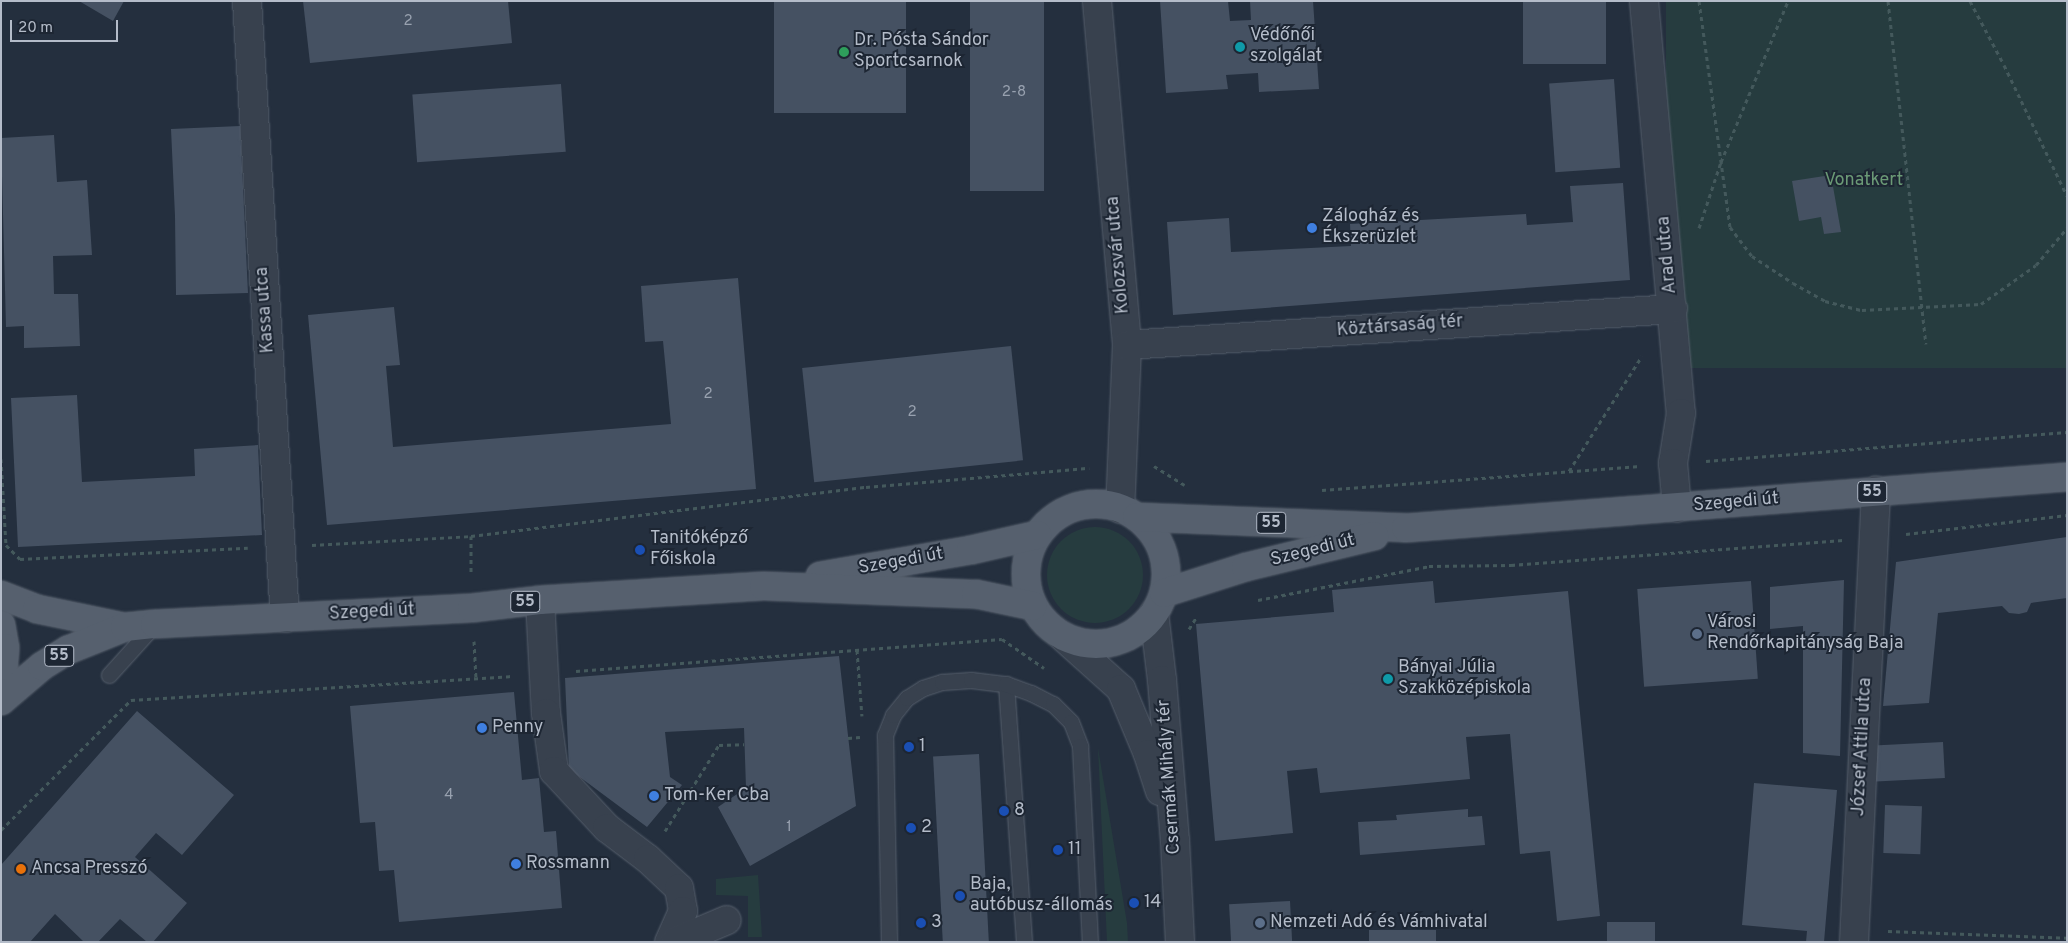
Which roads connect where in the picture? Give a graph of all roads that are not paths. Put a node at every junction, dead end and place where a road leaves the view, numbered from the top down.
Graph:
1 (247, 1) edge
2 (1097, 1) edge
3 (1644, 1) edge
4 (1673, 309) junction
5 (1127, 345) junction
6 (2067, 476) edge
7 (1876, 492) junction
8 (1677, 508) junction
9 (1128, 513) junction
10 (1406, 528) junction
11 (1037, 535) junction
12 (764, 586) junction
13 (1, 595) edge
14 (540, 600) junction
15 (1159, 603) junction
16 (1033, 606) junction
17 (285, 618) junction
18 (155, 624) junction
19 (1, 625) edge
20 (125, 627) junction
21 (1061, 635) junction
22 (109, 675) dead end
23 (1006, 684) junction
24 (1, 700) edge
25 (1175, 840) junction
26 (727, 920) dead end
27 (1854, 936) edge
28 (669, 942) edge
29 (676, 942) edge
30 (889, 942) edge
31 (1024, 942) edge
32 (1090, 942) edge
33 (1180, 942) edge

1 - 17 street, Kassa utca
2 - 5 street, Kolozsvár utca
3 - 4 street, Arad utca
4 - 5 street, Köztársaság tér
4 - 8 street, Arad utca
5 - 9 street, Kolozsvár utca
6 - 7 main road, Szegedi út / 55
7 - 8 main road, Szegedi út / 55
7 - 27 street, József Attila utca
8 - 10 main road, Szegedi út / 55
9 - 10 main road, Szegedi út / 55
9 - 11 main road, 55
9 - 15 main road
10 - 15 main road, Szegedi út / 55
11 - 12 main road, Szegedi út / 55
11 - 16 main road, 55
12 - 14 main road, Szegedi út / 55
12 - 16 main road, Szegedi út / 55
13 - 20 main road, 55
14 - 17 main road, Szegedi út / 55
14 - 28 street
15 - 21 main road, 55
15 - 25 street, Csermák Mihály tér
16 - 21 main road, 55
17 - 18 main road, Szegedi út / 55
18 - 20 main road, Szegedi út / 55
18 - 22 lane
19 - 24 main road
20 - 24 main road, Szegedi út / 55
21 - 25 street
23 - 30 lane
23 - 31 lane
23 - 32 lane
25 - 33 street, Csermák Mihály tér
26 - 29 street

